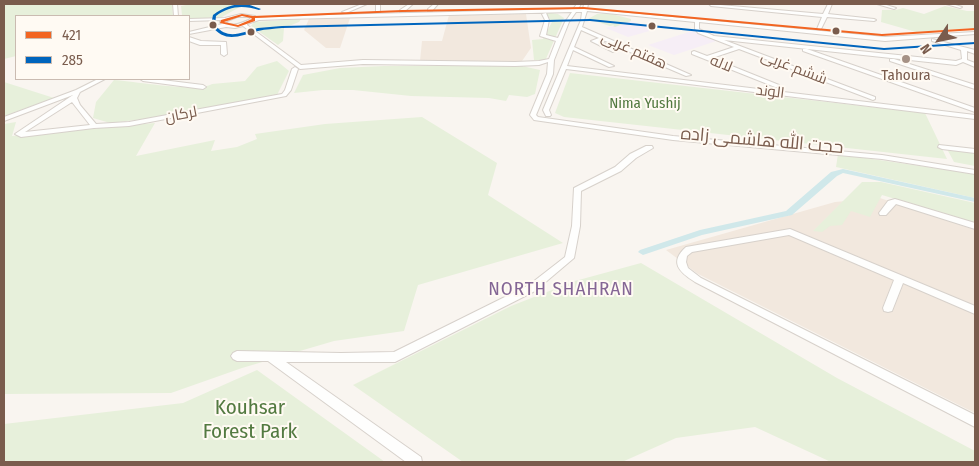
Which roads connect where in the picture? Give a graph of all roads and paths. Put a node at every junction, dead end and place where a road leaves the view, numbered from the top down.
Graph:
1 (365, 4) edge
2 (378, 4) edge
3 (411, 4) edge
4 (436, 4) edge
5 (822, 4) edge
6 (830, 4) edge
7 (878, 4) edge
8 (948, 4) edge
9 (711, 6) dead end
10 (960, 7) dead end
11 (576, 8) edge
12 (740, 8) junction
13 (894, 8) dead end
14 (585, 9) edge
15 (430, 10) junction
16 (378, 11) junction
17 (402, 11) junction
18 (344, 12) junction
19 (542, 12) junction
20 (825, 17) junction
21 (254, 18) junction
22 (190, 20) edge
23 (696, 20) junction
24 (874, 20) dead end
25 (734, 21) junction
26 (224, 22) junction
27 (567, 22) junction
28 (246, 24) junction
29 (238, 26) junction
30 (580, 28) junction
31 (819, 29) junction
32 (975, 31) edge
33 (190, 33) edge
34 (939, 36) junction
35 (604, 38) junction
36 (922, 38) junction
37 (190, 39) edge
38 (559, 40) junction
39 (727, 40) junction
40 (791, 45) junction
41 (738, 46) junction
42 (624, 47) junction
43 (572, 48) junction
44 (964, 50) junction
45 (975, 52) edge
46 (694, 53) dead end
47 (224, 54) dead end
48 (877, 54) junction
49 (707, 58) junction
50 (551, 60) junction
51 (379, 62) junction
52 (964, 62) junction
53 (516, 64) junction
54 (975, 65) edge
55 (611, 66) dead end
56 (564, 67) junction
57 (295, 70) junction
58 (550, 74) junction
59 (688, 75) dead end
60 (100, 80) edge
61 (150, 80) edge
62 (776, 86) dead end
63 (203, 87) dead end
64 (975, 87) edge
65 (78, 91) junction
66 (74, 98) junction
67 (873, 98) dead end
68 (975, 110) edge
69 (548, 115) junction
70 (975, 117) edge
71 (4, 118) edge
72 (536, 119) junction
73 (94, 126) junction
74 (942, 147) dead end
75 (649, 148) dead end
76 (975, 151) edge
77 (975, 167) edge
78 (975, 172) edge
79 (883, 213) dead end
80 (975, 226) edge
81 (900, 278) junction
82 (888, 308) dead end
83 (975, 310) edge
84 (237, 356) dead end
85 (271, 356) junction
86 (975, 421) edge
87 (416, 462) edge

1 - 18 street
2 - 16 street
3 - 17 street
4 - 15 street
5 - 6 street
6 - 20 street
7 - 13 street
8 - 10 street
9 - 12 street
11 - 14 street
11 - 14 street
11 - 15 street
11 - 19 street
11 - 27 street
12 - 20 street
12 - 25 street
14 - 23 street
14 - 25 street
14 - 30 street
15 - 17 street
16 - 17 street
16 - 18 street
18 - 21 street
19 - 21 street
19 - 27 street
19 - 38 street
20 - 24 street
20 - 31 street
21 - 26 street
21 - 28 street
22 - 26 street
23 - 36 street
23 - 39 street, ششم غربی
25 - 31 street
26 - 29 street
26 - 33 street
27 - 38 street
28 - 29 street
28 - 51 street
29 - 57 street
30 - 35 street, هفتم غربی
30 - 43 street
31 - 32 street
32 - 34 street
34 - 36 street
34 - 44 street
35 - 42 street, هفتم غربی
35 - 42 street
36 - 44 street
37 - 47 street
38 - 50 street
39 - 40 street
39 - 41 street, ششم غربی
40 - 48 street
40 - 68 street
41 - 49 street
41 - 67 street, ششم غربی
42 - 59 street, هفتم غربی
43 - 55 street
43 - 56 street
44 - 45 street
44 - 52 street
46 - 49 street, لاله
48 - 52 street
48 - 64 street
49 - 62 street, لاله
50 - 53 street
50 - 58 street
51 - 53 street
51 - 57 street
52 - 54 street
53 - 58 street
56 - 69 street
56 - 70 street, الوند
57 - 73 street, لرکان
58 - 72 street
60 - 65 street
61 - 63 street
65 - 66 street
65 - 71 street
66 - 73 street
66 - 73 street, لرکان
69 - 72 street
69 - 77 street, حجت الله هاشمی زاده
72 - 78 street
74 - 76 street
75 - 85 street
79 - 80 street
81 - 82 street
81 - 83 street
81 - 86 street
84 - 85 street
85 - 87 street

